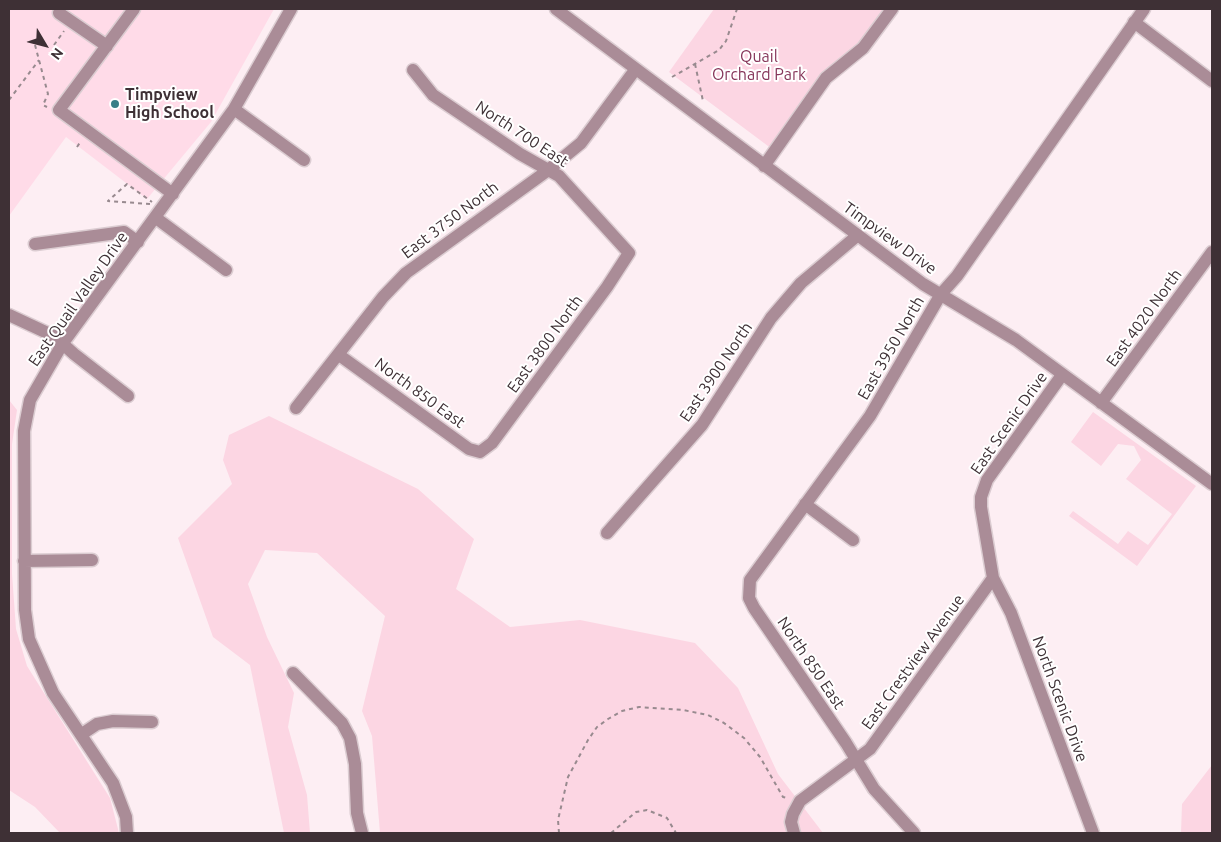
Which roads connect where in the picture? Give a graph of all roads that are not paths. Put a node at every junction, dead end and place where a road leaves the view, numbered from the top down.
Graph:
1 (134, 9) edge
2 (290, 9) edge
3 (556, 9) edge
4 (892, 9) edge
5 (1144, 9) edge
6 (59, 13) dead end
7 (1134, 22) junction
8 (106, 46) junction
9 (413, 70) dead end
10 (634, 70) junction
11 (1212, 80) edge
12 (234, 109) junction
13 (304, 160) dead end
14 (764, 166) junction
15 (547, 171) junction
16 (173, 194) junction
17 (156, 218) junction
18 (858, 235) junction
19 (138, 242) junction
20 (35, 244) dead end
21 (1212, 252) edge
22 (629, 253) joint
23 (226, 270) dead end
24 (941, 294) junction
25 (9, 315) edge
26 (63, 343) junction
27 (339, 355) junction
28 (1062, 375) junction
29 (128, 396) dead end
30 (1101, 403) junction
31 (296, 408) dead end
32 (483, 450) joint
33 (1210, 477) edge
34 (805, 504) junction
35 (607, 533) dead end
36 (853, 540) dead end
37 (92, 560) dead end
38 (24, 561) junction
39 (993, 578) junction
40 (750, 580) joint
41 (293, 673) dead end
42 (152, 722) dead end
43 (82, 734) junction
44 (856, 761) junction
45 (127, 833) edge
46 (362, 833) edge
47 (794, 833) edge
48 (914, 833) edge
49 (1093, 833) edge

1 - 8 street
2 - 12 street, East Quail Valley Drive
3 - 10 street, Timpview Drive
4 - 14 street
5 - 7 street, East 3950 North
6 - 8 street
7 - 11 street
7 - 24 street, East 3950 North
8 - 16 street
9 - 15 street, North 700 East
10 - 14 street, Timpview Drive
10 - 15 street, East 3750 North
12 - 13 street
12 - 16 street, East Quail Valley Drive
14 - 18 street, Timpview Drive
15 - 22 street, North 700 East
15 - 27 street, East 3750 North
16 - 17 street, East Quail Valley Drive
17 - 19 street, East Quail Valley Drive
17 - 23 street
18 - 24 street, Timpview Drive
18 - 35 street, East 3900 North
19 - 20 street
19 - 26 street, East Quail Valley Drive
21 - 30 street, East 4020 North
22 - 32 street, East 3800 North
24 - 28 street, Timpview Drive
24 - 34 street, East 3950 North
25 - 26 street
26 - 29 street
26 - 38 street, East Quail Valley Drive
27 - 31 street, East 3750 North
27 - 32 street, North 850 East
28 - 30 street, Timpview Drive
28 - 39 street, East Scenic Drive
30 - 33 street, Timpview Drive
34 - 36 street
34 - 40 street, East 3950 North
37 - 38 street
38 - 43 street, East Quail Valley Drive
39 - 44 street, East Crestview Avenue
39 - 49 street, North Scenic Drive
40 - 44 street, North 850 East
41 - 46 street
42 - 43 street
43 - 45 street, East Quail Valley Drive
44 - 47 street, East Crestview Avenue
44 - 48 street, North 850 East

